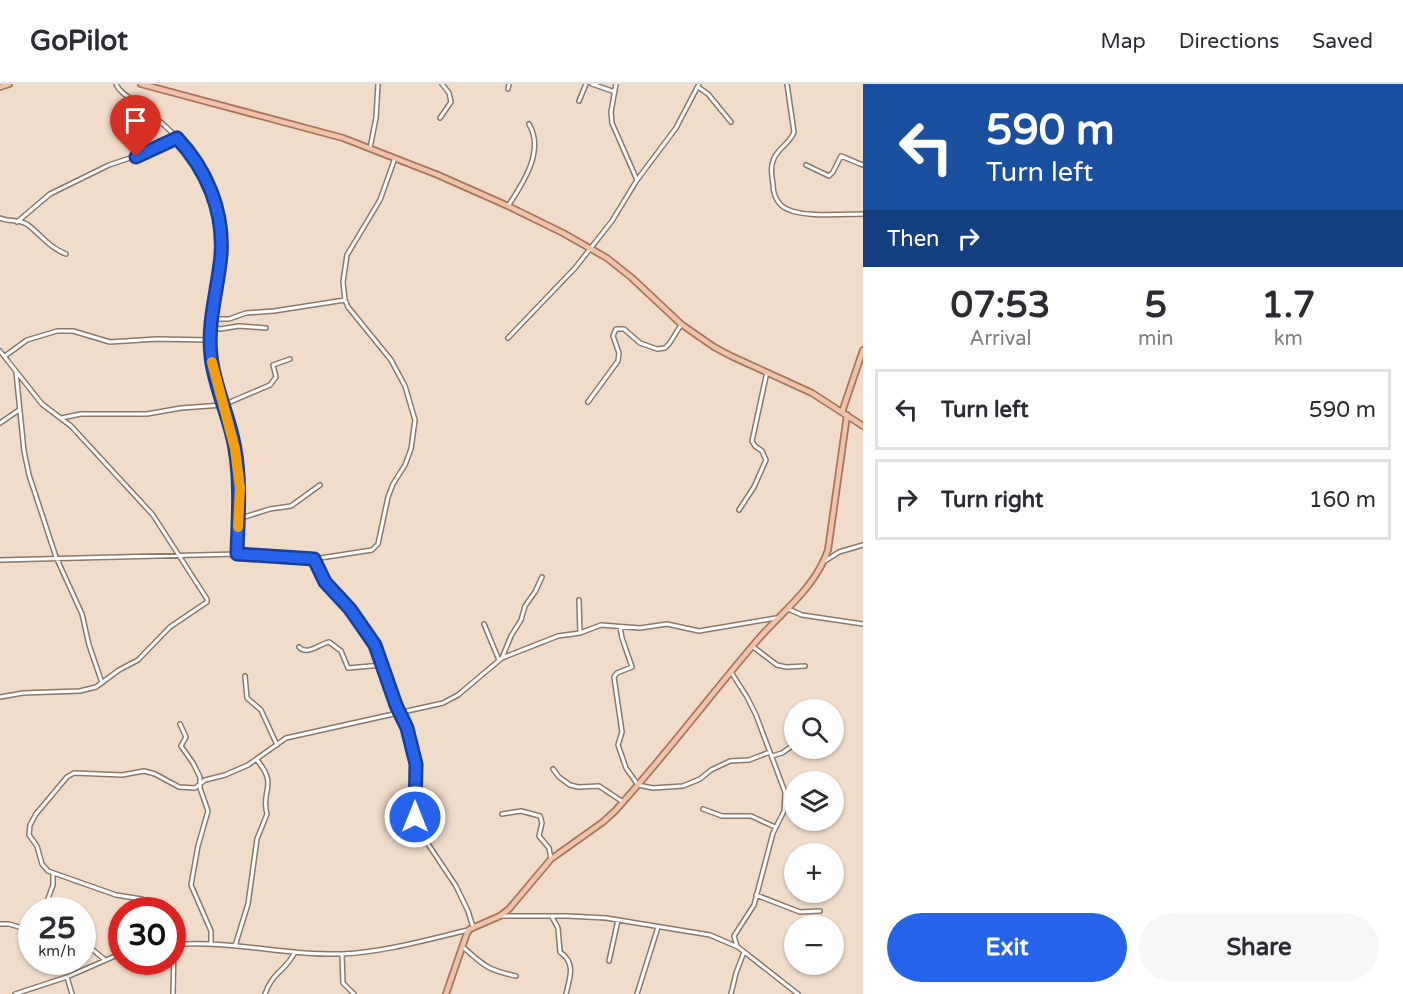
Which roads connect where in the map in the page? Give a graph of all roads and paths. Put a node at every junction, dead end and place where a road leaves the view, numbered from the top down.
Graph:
1 (9, 84) edge
2 (116, 84) edge
3 (141, 84) edge
4 (378, 84) edge
5 (442, 84) edge
6 (509, 84) edge
7 (586, 84) edge
8 (592, 84) edge
9 (616, 84) edge
10 (787, 84) edge
11 (699, 86) edge
12 (0, 87) edge
13 (508, 89) dead end
14 (615, 92) junction
15 (579, 101) dead end
16 (440, 118) dead end
17 (731, 122) dead end
18 (530, 124) dead end
19 (177, 138) junction
20 (370, 148) junction
21 (395, 158) junction
22 (806, 165) dead end
23 (863, 165) edge
24 (637, 180) junction
25 (508, 206) junction
26 (863, 214) edge
27 (0, 218) edge
28 (17, 222) junction
29 (591, 248) junction
30 (66, 254) dead end
31 (345, 300) junction
32 (211, 319) junction
33 (681, 324) junction
34 (210, 327) junction
35 (266, 328) dead end
36 (508, 338) dead end
37 (210, 340) junction
38 (863, 350) edge
39 (0, 351) edge
40 (5, 356) junction
41 (290, 359) dead end
42 (16, 370) junction
43 (767, 372) junction
44 (588, 402) dead end
45 (223, 405) junction
46 (19, 410) junction
47 (844, 413) junction
48 (61, 418) junction
49 (0, 423) edge
50 (863, 426) edge
51 (320, 485) dead end
52 (739, 510) dead end
53 (238, 519) junction
54 (863, 545) edge
55 (179, 554) junction
56 (237, 554) junction
57 (56, 557) junction
58 (314, 559) junction
59 (0, 560) edge
60 (825, 561) junction
61 (543, 577) dead end
62 (579, 600) dead end
63 (788, 609) junction
64 (777, 618) junction
65 (484, 624) dead end
66 (863, 624) edge
67 (620, 627) junction
68 (580, 633) junction
69 (753, 646) junction
70 (299, 647) dead end
71 (501, 659) junction
72 (382, 665) junction
73 (805, 666) dead end
74 (731, 672) junction
75 (245, 676) dead end
76 (102, 683) junction
77 (0, 697) edge
78 (399, 712) junction
79 (180, 724) dead end
80 (277, 745) junction
81 (784, 752) edge
82 (771, 754) junction
83 (257, 760) junction
84 (553, 769) dead end
85 (200, 784) junction
86 (638, 785) junction
87 (624, 802) junction
88 (703, 809) dead end
89 (502, 814) dead end
90 (776, 827) junction
91 (551, 859) junction
92 (53, 873) junction
93 (59, 874) junction
94 (54, 878) junction
95 (756, 895) junction
96 (50, 897) edge
97 (132, 897) edge
98 (820, 911) dead end
99 (500, 916) junction
100 (552, 917) junction
101 (618, 920) junction
102 (0, 924) edge
103 (18, 927) edge
104 (658, 927) junction
105 (472, 929) junction
106 (211, 943) junction
107 (186, 944) edge
108 (462, 945) junction
109 (235, 946) junction
110 (738, 947) junction
111 (96, 952) edge
112 (295, 952) junction
113 (744, 952) junction
114 (342, 954) junction
115 (108, 958) edge
116 (104, 959) junction
117 (609, 961) dead end
118 (173, 975) edge
119 (516, 976) dead end
120 (67, 977) junction
121 (24, 993) edge
122 (15, 994) edge
123 (72, 994) edge
124 (173, 994) edge
125 (266, 994) edge
126 (354, 994) edge
127 (446, 994) edge
128 (566, 994) edge
129 (639, 994) edge
130 (731, 994) edge
131 (798, 994) edge

1 - 12 main road
2 - 19 street
3 - 20 main road
4 - 20 street
5 - 16 street
6 - 13 street
7 - 15 street
8 - 14 street
9 - 14 street
10 - 26 street
11 - 17 street
11 - 24 street
14 - 24 street
18 - 25 street
19 - 28 street
19 - 32 street
20 - 21 main road
21 - 25 main road
21 - 31 street
22 - 23 street
24 - 29 street
25 - 29 main road
27 - 28 street
28 - 30 street
29 - 33 main road
29 - 36 street
31 - 32 street
31 - 58 street
32 - 34 street
33 - 43 main road
33 - 44 street
34 - 35 street
34 - 37 street
37 - 40 street
37 - 45 street
38 - 47 main road
39 - 40 street
40 - 42 street
41 - 45 street
42 - 46 street
42 - 48 street
43 - 47 main road
43 - 52 street
45 - 48 street
45 - 53 street
46 - 49 street
46 - 57 street
47 - 50 main road
47 - 60 main road
48 - 55 street
51 - 53 street
53 - 56 street
54 - 60 street
55 - 56 street
55 - 57 street
55 - 76 street
56 - 58 street
57 - 59 street
57 - 76 street
58 - 72 street
60 - 63 main road
61 - 71 street
62 - 68 street
63 - 64 main road
63 - 66 street
64 - 67 street
64 - 69 main road
65 - 71 street
67 - 68 street
67 - 86 street
68 - 71 street
69 - 73 street
69 - 74 main road
70 - 72 street
71 - 78 street
72 - 78 street
74 - 82 street
74 - 86 main road
75 - 80 street
76 - 77 street
78 - 80 street
78 - 105 street
79 - 85 street
80 - 83 street
81 - 82 street
82 - 86 street
82 - 90 street
83 - 85 street
83 - 109 street
84 - 87 street
85 - 92 street
85 - 106 street
86 - 87 main road
87 - 91 main road
88 - 90 street
89 - 91 street
90 - 95 street
91 - 99 main road
92 - 93 street
92 - 94 street
93 - 94 street
93 - 97 street
94 - 96 street
95 - 98 street
95 - 110 street
99 - 100 street
99 - 105 main road
100 - 101 street
100 - 128 street
101 - 104 street
101 - 117 street
102 - 103 street
104 - 110 street
104 - 129 street
105 - 108 main road
105 - 114 street
106 - 107 street
106 - 109 street
108 - 119 street
108 - 127 main road
109 - 112 street
110 - 113 street
111 - 116 street
112 - 114 street
112 - 125 street
113 - 130 street
113 - 131 street
114 - 126 street
115 - 116 street
116 - 120 street
118 - 124 street
120 - 121 street
120 - 123 street
121 - 122 street

